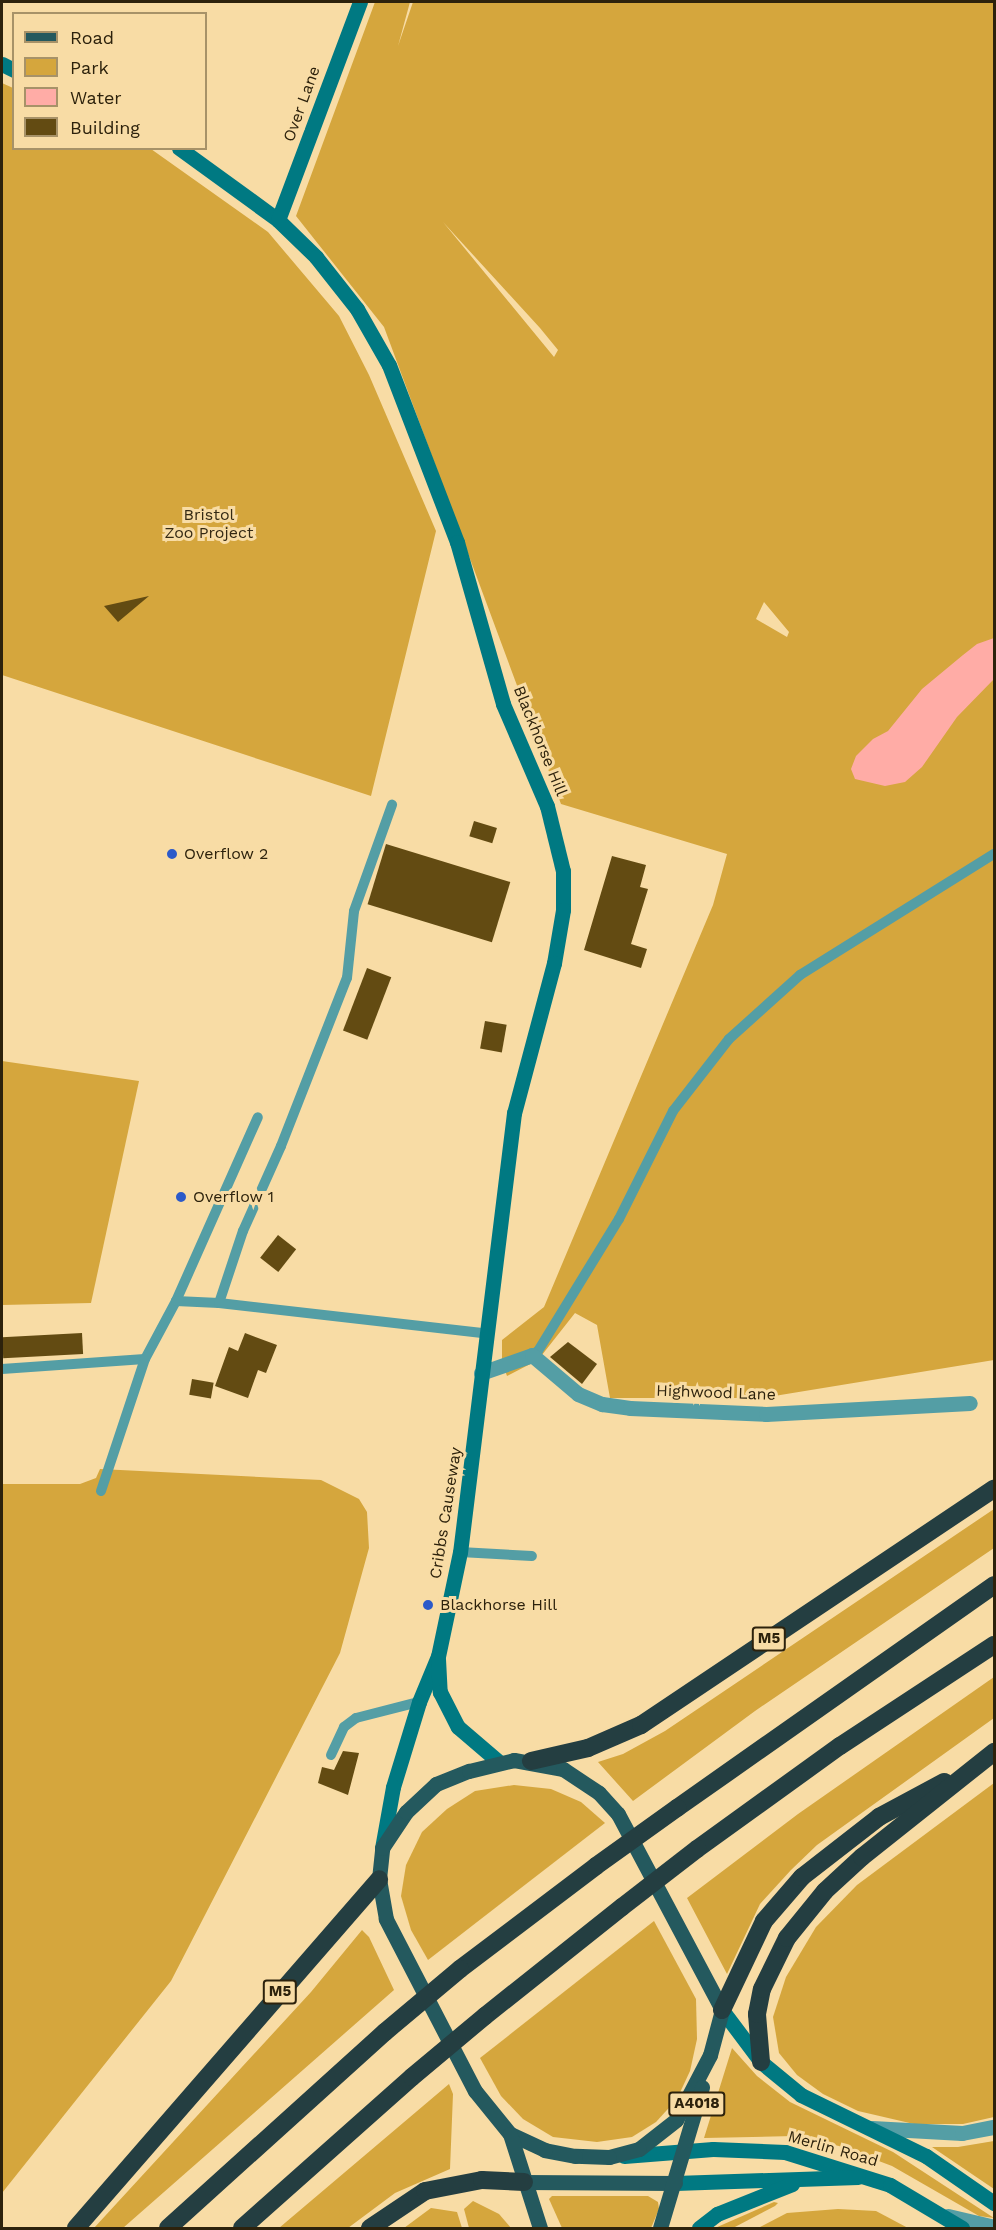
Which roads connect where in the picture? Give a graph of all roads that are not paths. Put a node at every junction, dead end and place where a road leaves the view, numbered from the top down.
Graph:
1 (360, 2) edge
2 (182, 150) edge
3 (278, 220) junction
4 (392, 805) dead end
5 (994, 854) edge
6 (258, 1117) dead end
7 (176, 1301) junction
8 (219, 1303) junction
9 (484, 1333) junction
10 (532, 1355) junction
11 (145, 1359) junction
12 (2, 1369) edge
13 (481, 1373) junction
14 (970, 1404) dead end
15 (994, 1489) edge
16 (100, 1491) dead end
17 (460, 1552) junction
18 (532, 1556) dead end
19 (994, 1585) edge
20 (994, 1645) edge
21 (438, 1656) junction
22 (419, 1702) junction
23 (992, 1754) edge
24 (331, 1755) dead end
25 (531, 1761) junction
26 (500, 1763) junction
27 (382, 1848) junction
28 (379, 1879) junction
29 (722, 2010) junction
30 (710, 2055) junction
31 (761, 2062) junction
32 (994, 2127) edge
33 (872, 2128) junction
34 (510, 2134) junction
35 (684, 2152) junction
36 (609, 2157) junction
37 (868, 2177) junction
38 (806, 2179) junction
39 (524, 2182) junction
40 (675, 2183) junction
41 (994, 2203) edge
42 (945, 2215) junction
43 (994, 2227) edge
44 (76, 2229) edge
45 (168, 2229) edge
46 (242, 2229) edge
47 (370, 2229) edge
48 (540, 2229) edge
49 (660, 2229) edge
50 (699, 2229) edge
51 (962, 2229) edge

1 - 3 main road, Over Lane
2 - 3 main road, Blackhorse Hill
3 - 9 main road, Blackhorse Hill
4 - 8 lane
5 - 10 lane
6 - 7 lane
7 - 8 lane
7 - 11 lane
8 - 9 lane
9 - 13 main road, Blackhorse Hill
10 - 13 street
10 - 14 street, Highwood Lane
11 - 12 lane
11 - 16 lane
13 - 17 main road, Cribbs Causeway
15 - 25 highway, M5
17 - 18 lane
17 - 21 main road, Cribbs Causeway
19 - 45 highway, bridge
20 - 46 highway, bridge
21 - 22 main road, Cribbs Causeway
21 - 26 main road, Cribbs Causeway
22 - 24 lane
22 - 27 main road, Cribbs Causeway
23 - 29 highway
23 - 31 highway
25 - 26 main road
25 - 29 main road
26 - 27 main road
27 - 28 main road
28 - 34 main road
28 - 44 highway, M5
29 - 30 main road
29 - 31 main road, Merlin Road
30 - 35 main road, A4018
30 - 36 main road
31 - 33 main road, Merlin Road
32 - 33 street
33 - 41 main road, Merlin Road
34 - 36 main road
34 - 39 main road
35 - 36 main road, Merlin Road
35 - 37 main road, Merlin Road
35 - 40 main road, A4018
37 - 38 main road
37 - 42 main road, Merlin Road
38 - 40 main road
38 - 50 main road
39 - 40 main road
39 - 47 highway
39 - 48 main road
40 - 49 main road, A4018
42 - 43 street
42 - 51 main road, Merlin Road

